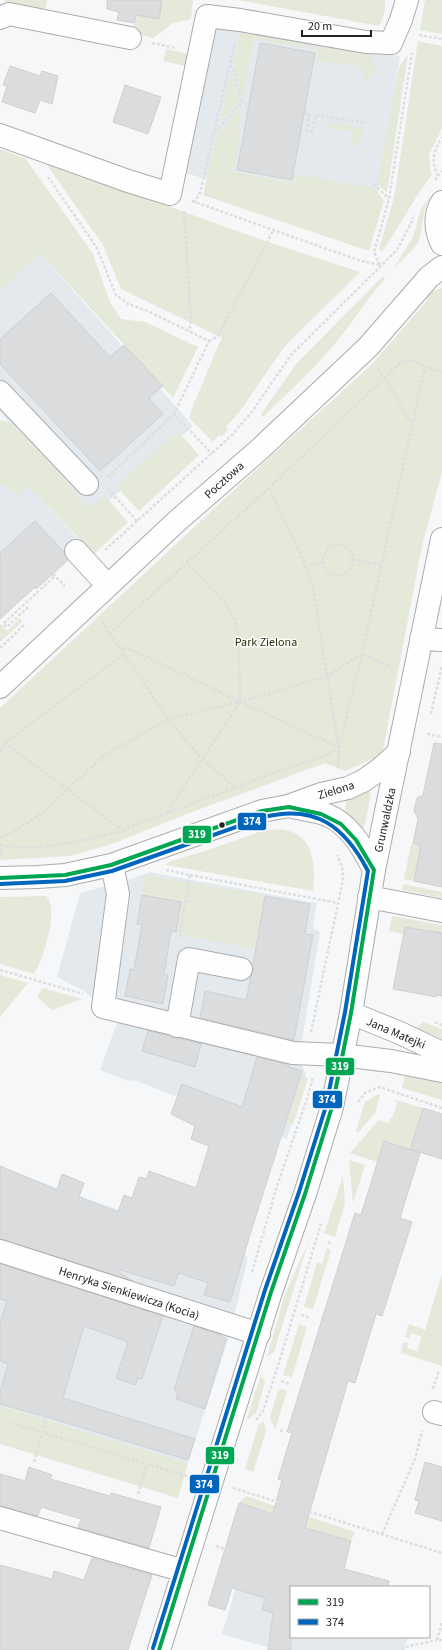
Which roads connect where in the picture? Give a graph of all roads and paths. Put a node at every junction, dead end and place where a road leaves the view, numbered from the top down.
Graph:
1 (407, 0) edge
2 (207, 8) edge
3 (0, 18) edge
4 (240, 20) junction
5 (416, 34) dead end
6 (442, 39) edge
7 (139, 40) joint
8 (172, 47) dead end
9 (413, 49) dead end
10 (230, 65) junction
11 (242, 102) junction
12 (249, 103) dead end
13 (304, 113) dead end
14 (365, 123) dead end
15 (214, 131) junction
16 (0, 135) edge
17 (442, 137) edge
18 (33, 147) junction
19 (442, 182) edge
20 (374, 184) dead end
21 (170, 194) junction
22 (389, 199) junction
23 (194, 202) junction
24 (442, 202) edge
25 (273, 231) junction
26 (442, 244) edge
27 (380, 265) junction
28 (442, 267) edge
29 (189, 332) junction
30 (209, 341) junction
31 (425, 367) junction
32 (442, 372) edge
33 (385, 378) junction
34 (0, 392) edge
35 (174, 414) junction
36 (412, 426) junction
37 (212, 454) junction
38 (98, 484) junction
39 (268, 488) junction
40 (137, 521) junction
41 (442, 539) edge
42 (83, 558) joint
43 (353, 560) junction
44 (323, 562) junction
45 (188, 564) junction
46 (382, 565) junction
47 (305, 567) junction
48 (65, 586) dead end
49 (108, 586) junction
50 (28, 607) dead end
51 (99, 615) dead end
52 (24, 625) dead end
53 (109, 634) junction
54 (432, 639) edge
55 (118, 646) junction
56 (0, 648) edge
57 (124, 654) junction
58 (362, 654) junction
59 (327, 676) junction
60 (0, 687) edge
61 (240, 702) junction
62 (168, 719) junction
63 (427, 734) dead end
64 (442, 737) edge
65 (5, 743) junction
66 (339, 747) junction
67 (0, 752) edge
68 (399, 752) junction
69 (202, 758) junction
70 (338, 768) dead end
71 (236, 788) junction
72 (68, 790) junction
73 (288, 806) junction
74 (166, 814) junction
75 (124, 831) junction
76 (0, 838) edge
77 (0, 846) edge
78 (334, 851) dead end
79 (111, 865) junction
80 (159, 869) dead end
81 (374, 870) junction
82 (190, 875) junction
83 (0, 878) edge
84 (369, 897) junction
85 (338, 902) junction
86 (442, 911) edge
87 (189, 959) junction
88 (241, 969) dead end
89 (0, 970) edge
90 (103, 1007) junction
91 (351, 1013) junction
92 (177, 1026) junction
93 (442, 1053) edge
94 (315, 1055) junction
95 (341, 1055) junction
96 (442, 1071) edge
97 (356, 1107) dead end
98 (442, 1108) edge
99 (322, 1220) dead end
100 (328, 1242) dead end
101 (333, 1244) dead end
102 (0, 1251) edge
103 (301, 1315) dead end
104 (310, 1318) dead end
105 (258, 1334) junction
106 (439, 1370) dead end
107 (281, 1381) dead end
108 (290, 1384) dead end
109 (433, 1412) edge
110 (47, 1417) dead end
111 (12, 1423) dead end
112 (253, 1424) dead end
113 (282, 1428) dead end
114 (42, 1432) junction
115 (281, 1432) dead end
116 (34, 1462) dead end
117 (147, 1464) junction
118 (190, 1477) dead end
119 (235, 1481) dead end
120 (138, 1494) dead end
121 (0, 1518) edge
122 (382, 1534) junction
123 (215, 1546) dead end
124 (225, 1549) dead end
125 (442, 1553) edge
126 (184, 1571) junction
127 (442, 1623) edge
128 (437, 1640) junction
129 (442, 1640) edge
130 (159, 1650) edge
131 (402, 1650) edge

1 - 4 street
2 - 4 street
2 - 21 street
3 - 7 street
4 - 10 path
5 - 6 path
7 - 8 path
9 - 22 path
10 - 11 path
10 - 15 path
11 - 12 path
11 - 15 path
13 - 14 path
15 - 23 path
16 - 18 street
17 - 19 path
18 - 21 street
18 - 29 path
20 - 22 path
21 - 23 path
21 - 29 path
22 - 27 path
23 - 25 path
24 - 26 street
25 - 27 path
25 - 30 path
27 - 37 path
28 - 49 street, Pocztowa
29 - 30 path
30 - 35 path
31 - 32 path
31 - 33 path
31 - 36 path
33 - 36 path
33 - 39 path
34 - 38 street
35 - 37 path
35 - 38 path
36 - 46 path
37 - 40 path
38 - 40 path
39 - 45 path
39 - 47 path
40 - 42 path
41 - 54 street, Grunwaldzka
42 - 49 street
43 - 44 path
43 - 44 path
43 - 46 path
44 - 47 path
45 - 53 path
45 - 61 path
46 - 58 path
47 - 59 path
48 - 50 path
49 - 60 street, Pocztowa
51 - 53 path
52 - 56 path
53 - 55 path
54 - 68 street, Grunwaldzka
55 - 57 path
55 - 61 path
57 - 62 path
57 - 65 path
58 - 59 path
58 - 66 path
59 - 61 path
59 - 66 path
61 - 62 path
61 - 66 path
61 - 69 path
62 - 69 path
62 - 72 path
63 - 64 path
65 - 67 path
65 - 72 path
66 - 70 path
66 - 71 path
68 - 73 street, Zielona
68 - 81 street, Grunwaldzka
69 - 71 path
69 - 74 path
71 - 74 path
72 - 75 path
72 - 76 path
73 - 79 street, Zielona
73 - 81 street, Zielona
74 - 75 path
75 - 77 path
78 - 85 path
79 - 83 street, Zielona
79 - 90 street
80 - 82 path
81 - 84 street, Grunwaldzka
82 - 85 path
82 - 87 path
84 - 86 street
84 - 91 street, Grunwaldzka
85 - 94 path
87 - 88 street
87 - 92 street
89 - 90 path
90 - 92 street, Jana Matejki
91 - 93 street, Jana Matejki
91 - 95 street, Grunwaldzka
92 - 94 street, Jana Matejki
94 - 95 street, Jana Matejki
95 - 96 street, Jana Matejki
95 - 105 street, Grunwaldzka
97 - 98 path
99 - 112 path
100 - 101 path
102 - 105 street, Henryka Sienkiewicza (Kocia)
103 - 104 path
105 - 126 street, Grunwaldzka
106 - 109 path
107 - 108 path
109 - 122 path
110 - 114 path
111 - 114 path
113 - 115 path
114 - 116 path
114 - 117 path
117 - 118 path
117 - 120 path
119 - 122 path
121 - 126 street
122 - 125 path
123 - 124 path
126 - 130 street, Grunwaldzka
127 - 128 path
128 - 129 path
128 - 131 path

